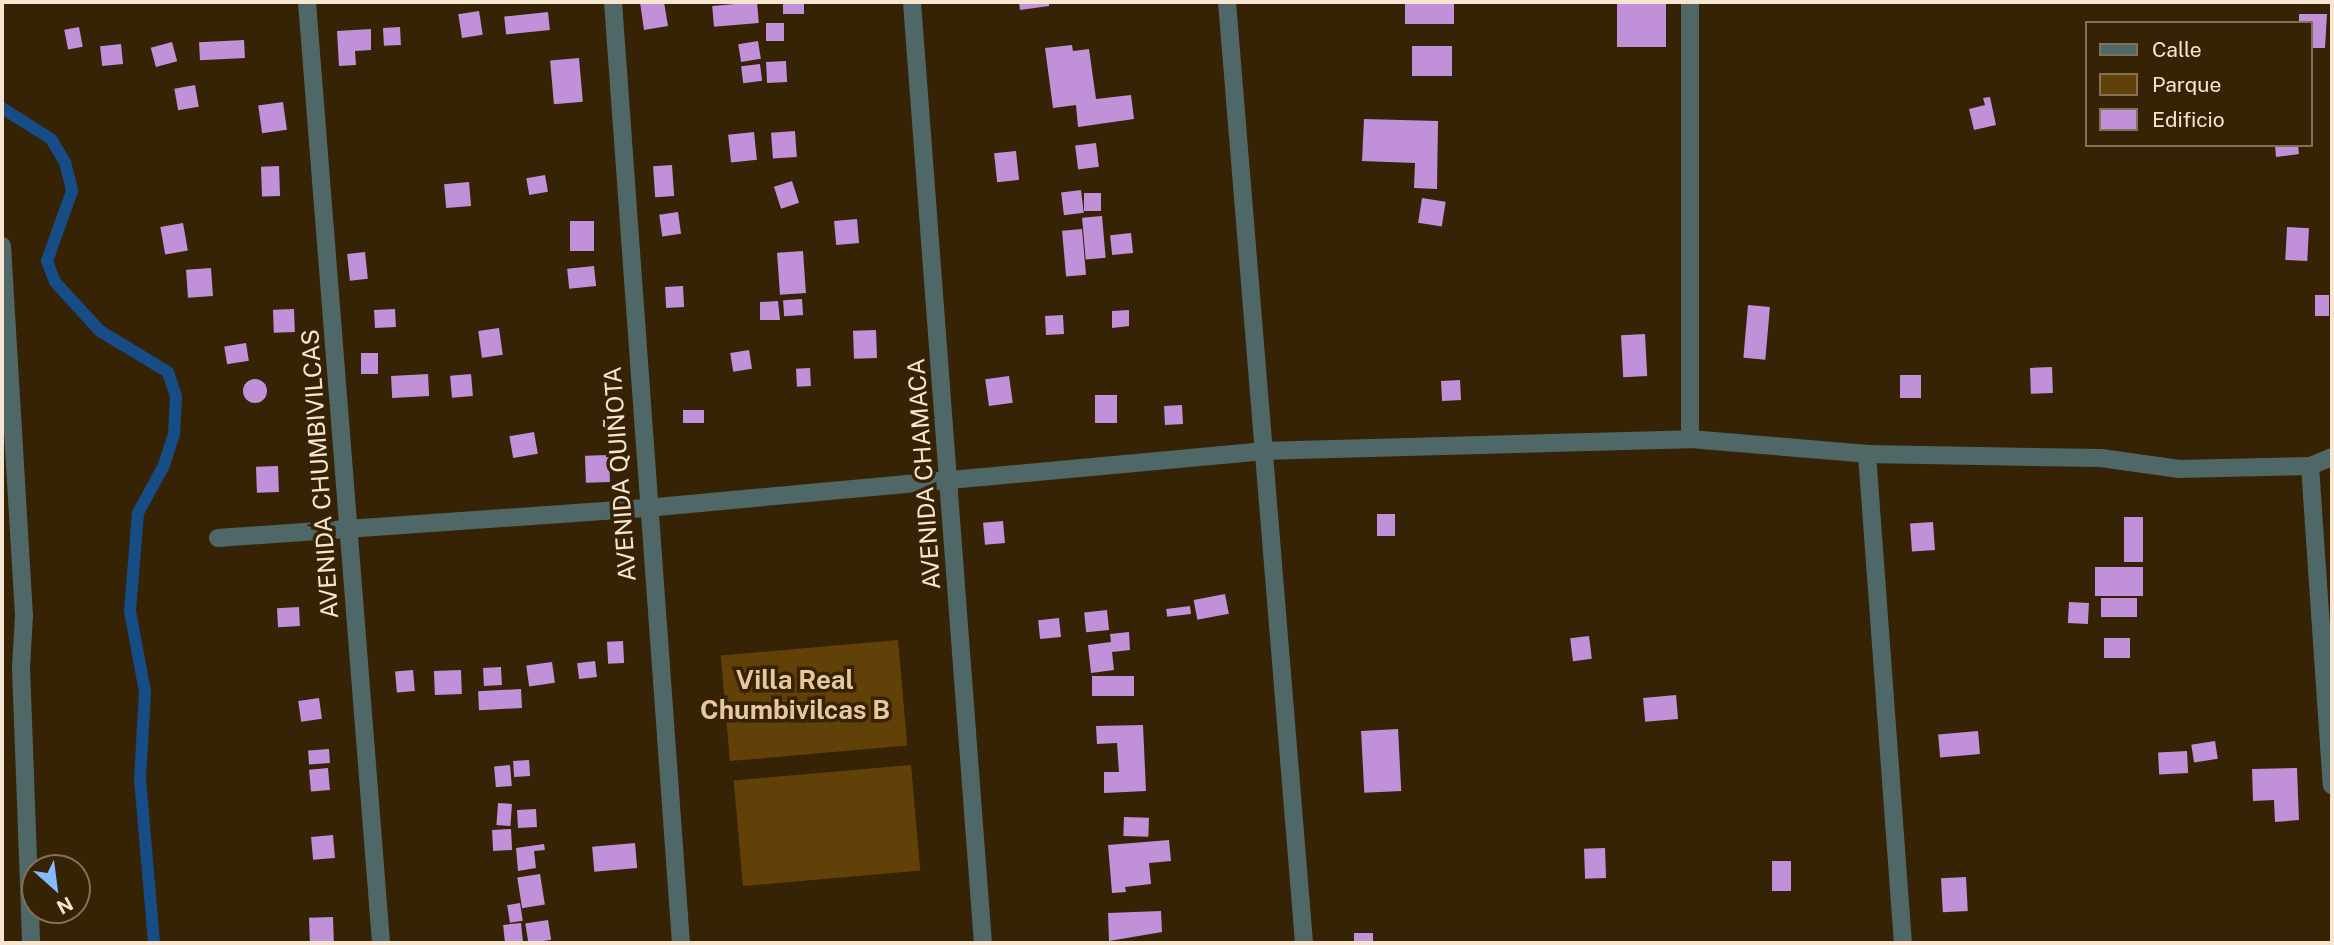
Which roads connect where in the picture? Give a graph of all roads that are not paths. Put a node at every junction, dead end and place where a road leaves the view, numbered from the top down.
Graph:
1 (307, 2) edge
2 (613, 2) edge
3 (912, 2) edge
4 (1227, 2) edge
5 (1690, 2) edge
6 (2, 246) edge
7 (1690, 439) junction
8 (1265, 451) junction
9 (1867, 454) junction
10 (2332, 457) edge
11 (2310, 466) junction
12 (949, 478) junction
13 (646, 508) junction
14 (348, 530) junction
15 (218, 538) dead end
16 (21, 667) junction
17 (2, 668) edge
18 (2332, 785) edge
19 (31, 943) edge
20 (381, 943) edge
21 (681, 943) edge
22 (983, 943) edge
23 (1304, 943) edge
24 (1902, 943) edge

1 - 14 street, AVENIDA CHUMBIVILCAS
2 - 13 street, AVENIDA QUIÑOTA
3 - 12 street, AVENIDA CHAMACA
4 - 8 street
5 - 7 street
6 - 16 street
7 - 8 street
7 - 9 street
8 - 12 street
8 - 23 street
9 - 11 street
9 - 24 street
10 - 11 street
11 - 18 street
12 - 13 street
12 - 22 street, AVENIDA CHAMACA
13 - 14 street
13 - 21 street, AVENIDA QUIÑOTA
14 - 15 street
14 - 20 street, AVENIDA CHUMBIVILCAS
16 - 17 street
16 - 19 street

